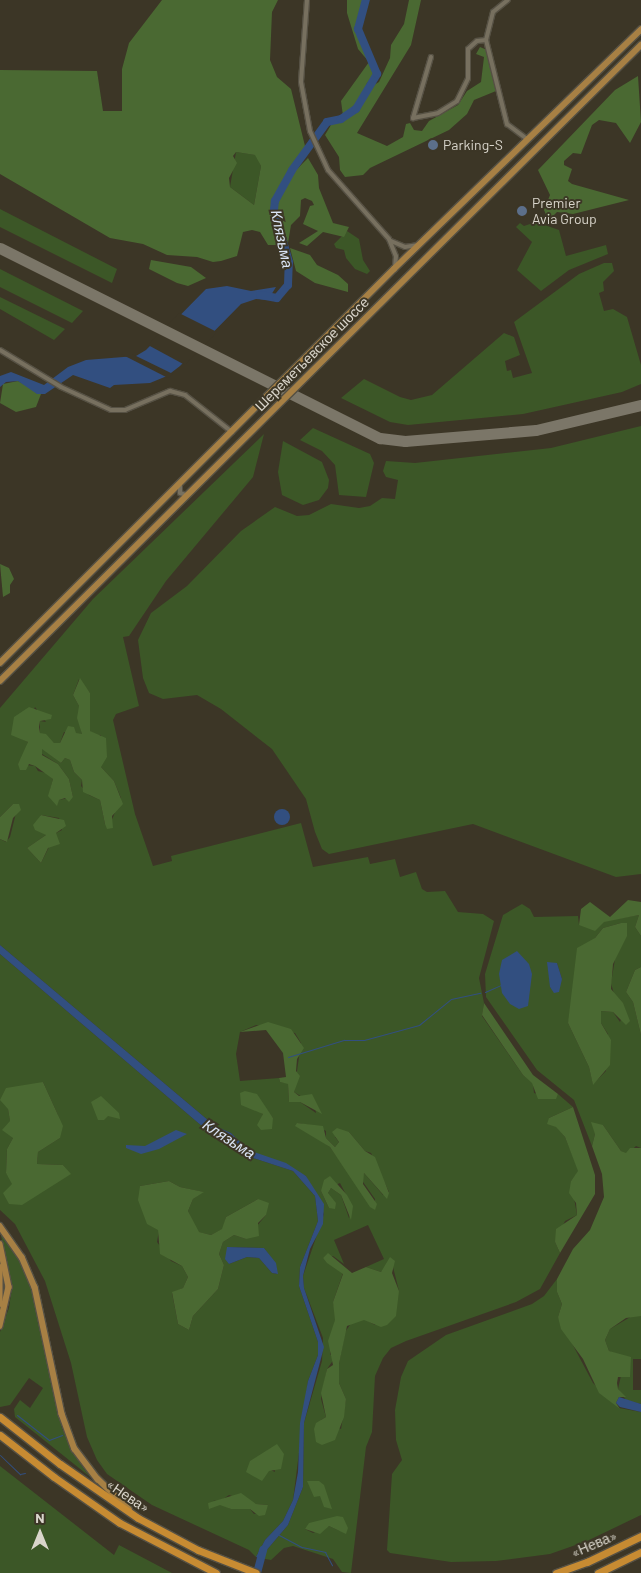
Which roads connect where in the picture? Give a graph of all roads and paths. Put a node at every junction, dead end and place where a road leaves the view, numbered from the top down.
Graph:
1 (307, 0) edge
2 (508, 0) edge
3 (640, 32) edge
4 (486, 40) junction
5 (641, 45) edge
6 (431, 57) dead end
7 (528, 140) junction
8 (389, 240) junction
9 (422, 243) junction
10 (394, 270) junction
11 (0, 350) edge
12 (233, 433) junction
13 (180, 486) junction
14 (190, 494) junction
15 (0, 662) edge
16 (0, 681) edge
17 (0, 1226) edge
18 (0, 1244) edge
19 (0, 1267) edge
20 (0, 1304) edge
21 (0, 1326) edge
22 (0, 1417) edge
23 (0, 1435) edge
24 (138, 1518) junction
25 (641, 1536) edge
26 (641, 1552) edge
27 (216, 1573) edge
28 (256, 1573) edge
29 (556, 1573) edge
30 (598, 1573) edge

1 - 8 street
2 - 4 street
3 - 7 main road, Шереметьевское шоссе
4 - 6 street
4 - 7 street
5 - 14 main road, Шереметьевское шоссе
7 - 9 main road, Шереметьевское шоссе
8 - 9 street
8 - 10 street
9 - 10 main road, Шереметьевское шоссе
10 - 12 main road, Шереметьевское шоссе
11 - 12 street
12 - 13 main road, Шереметьевское шоссе
13 - 14 street
13 - 15 main road, Шереметьевское шоссе
14 - 16 main road, Шереметьевское шоссе
17 - 24 main road
18 - 21 main road
19 - 20 main road
22 - 24 highway, «Нева»
23 - 27 highway, «Нева»
24 - 28 highway, «Нева»
25 - 29 highway, «Нева»
26 - 30 highway, «Нева»

